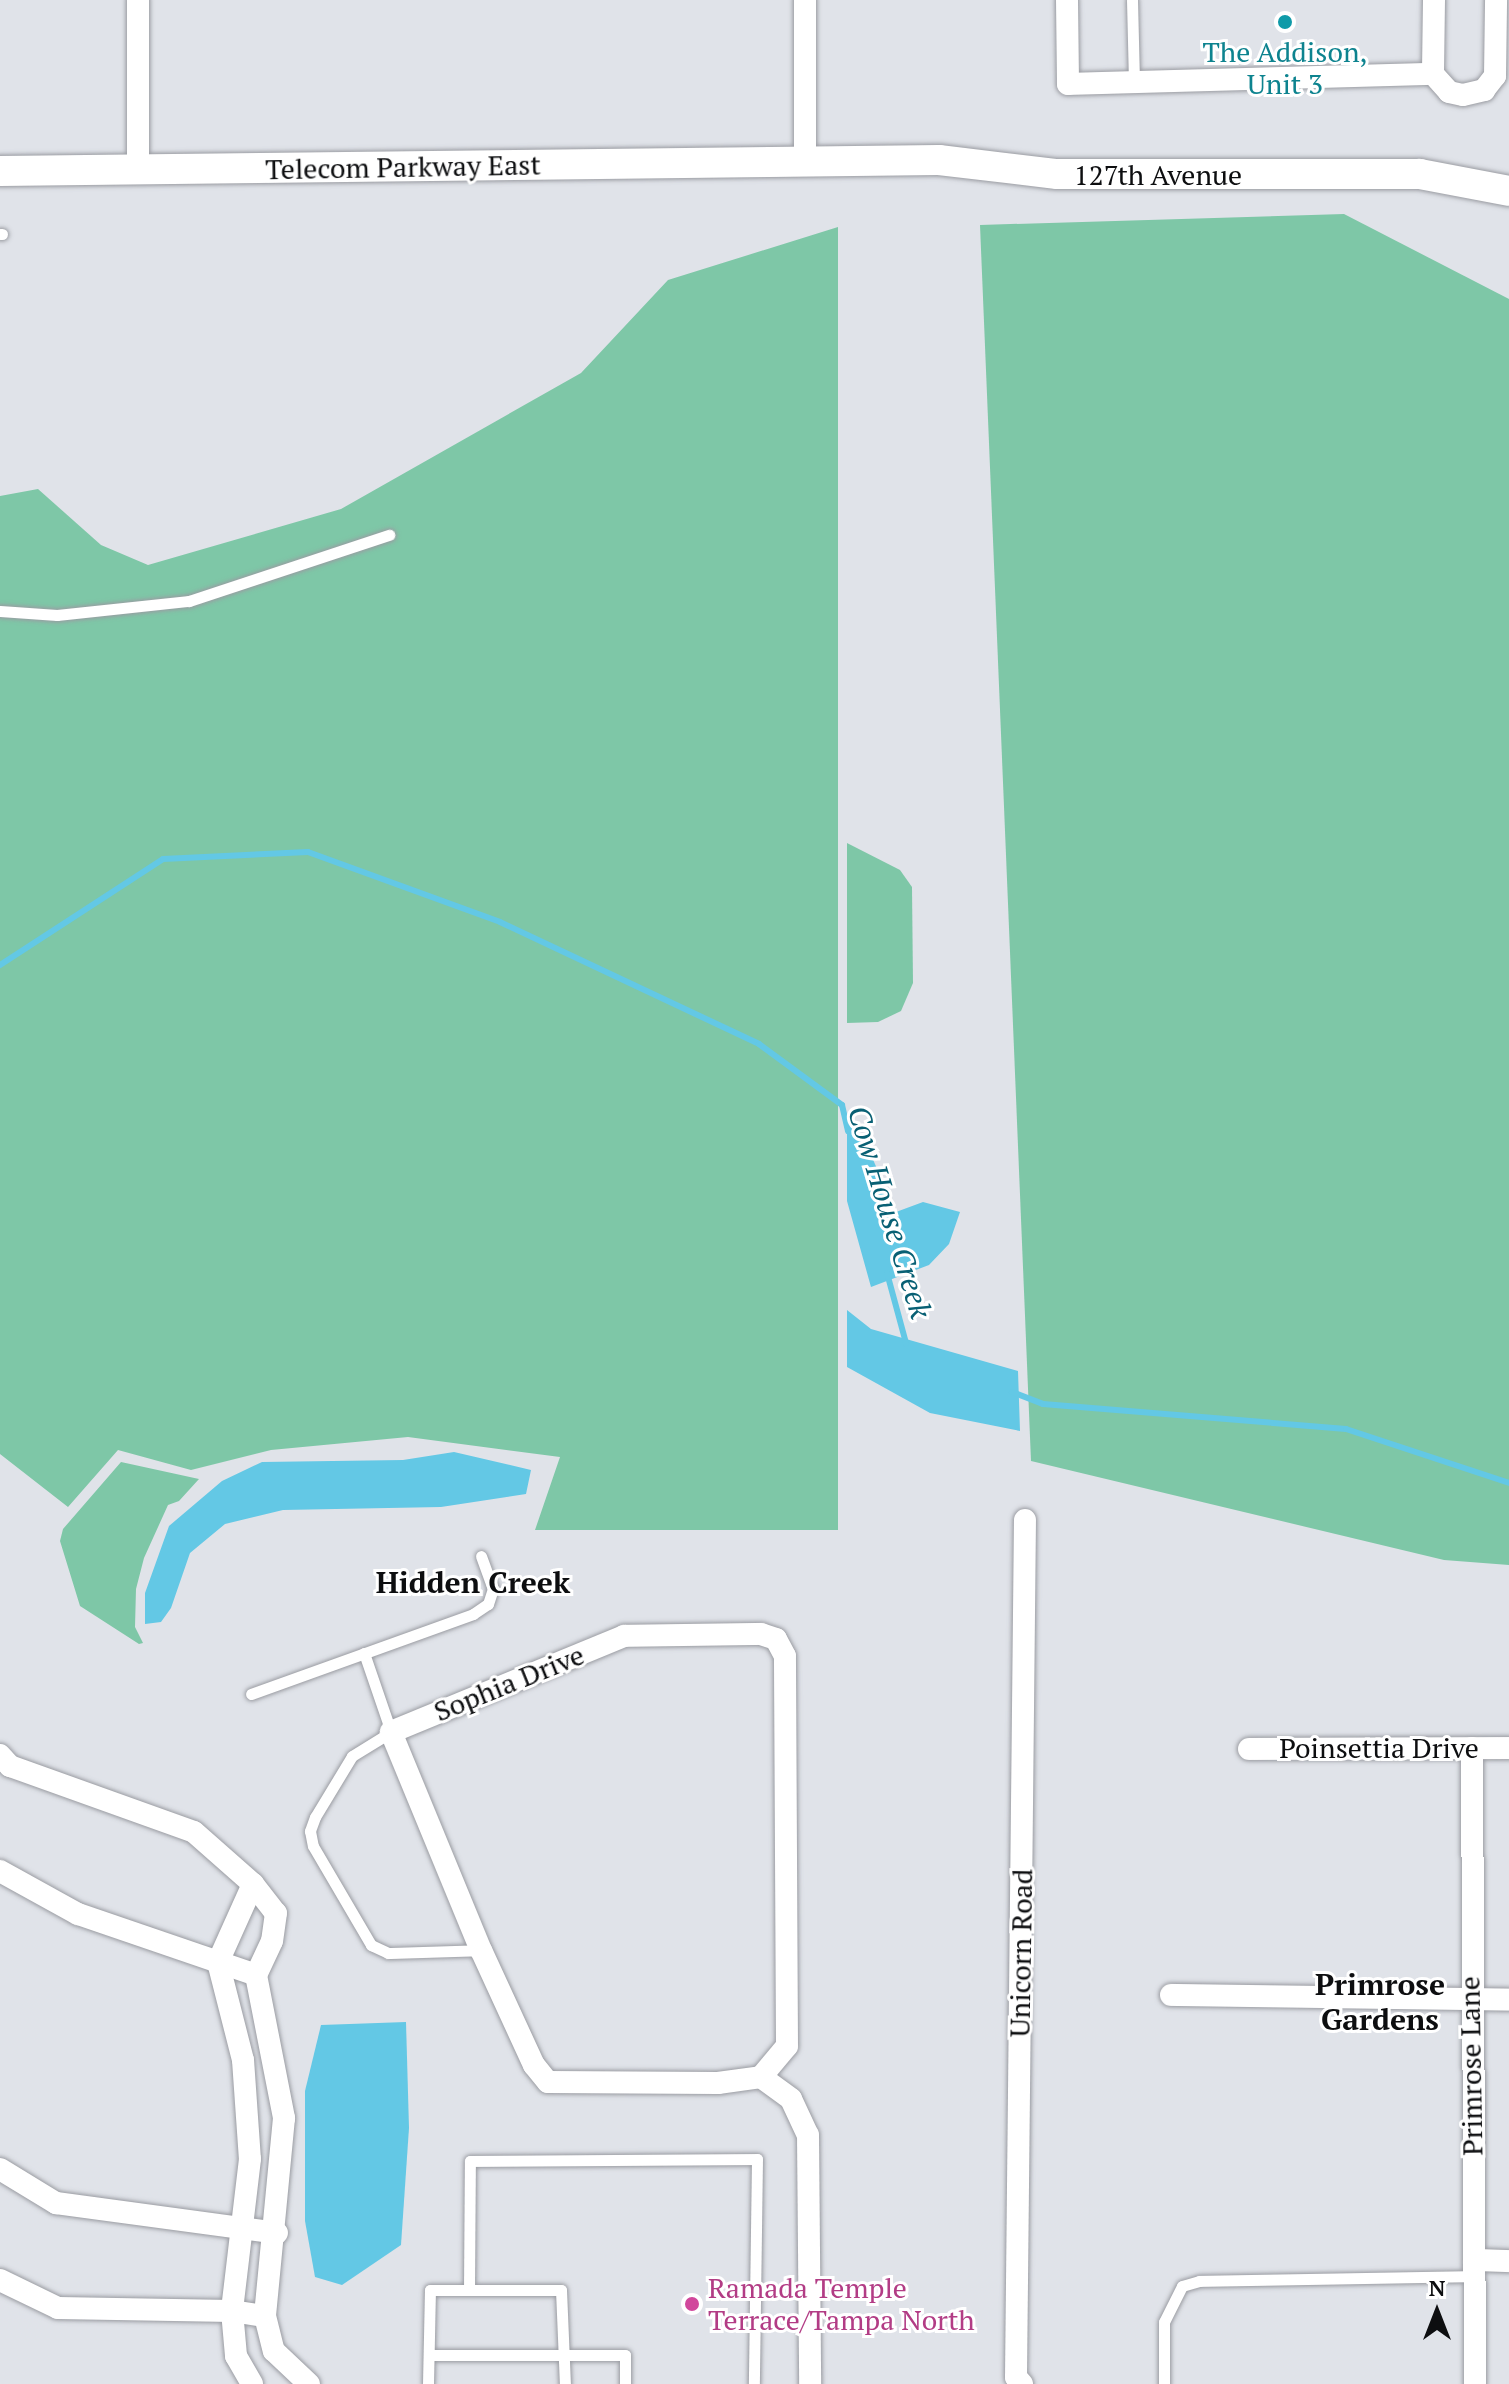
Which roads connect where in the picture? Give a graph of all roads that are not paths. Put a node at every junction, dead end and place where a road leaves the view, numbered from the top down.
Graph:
1 (138, 0) edge
2 (805, 0) edge
3 (1067, 0) edge
4 (1132, 0) edge
5 (1434, 0) edge
6 (1496, 0) edge
7 (1433, 74) junction
8 (1134, 83) junction
9 (805, 162) junction
10 (0, 171) edge
11 (138, 171) junction
12 (1509, 191) edge
13 (389, 535) dead end
14 (0, 611) edge
15 (1025, 1520) dead end
16 (481, 1556) dead end
17 (364, 1653) junction
18 (251, 1694) dead end
19 (391, 1732) junction
20 (1472, 1748) junction
21 (1509, 1748) edge
22 (1249, 1749) dead end
23 (0, 1755) edge
24 (0, 1871) edge
25 (253, 1884) junction
26 (481, 1950) junction
27 (218, 1962) junction
28 (256, 1975) junction
29 (1171, 1995) dead end
30 (1470, 2000) junction
31 (1509, 2000) edge
32 (274, 2055) junction
33 (243, 2060) junction
34 (761, 2077) junction
35 (0, 2169) edge
36 (242, 2230) junction
37 (277, 2233) junction
38 (1509, 2261) edge
39 (1474, 2268) junction
40 (0, 2280) edge
41 (469, 2290) junction
42 (232, 2311) junction
43 (265, 2316) junction
44 (429, 2355) junction
45 (564, 2355) junction
46 (252, 2384) edge
47 (309, 2384) edge
48 (428, 2384) edge
49 (565, 2384) edge
50 (625, 2384) edge
51 (754, 2384) edge
52 (810, 2384) edge
53 (1022, 2384) edge
54 (1164, 2384) edge
55 (1475, 2384) edge

1 - 11 street
2 - 9 street
3 - 8 street
4 - 8 lane
5 - 7 street
6 - 7 street
7 - 8 street
9 - 11 street, Telecom Parkway East
9 - 12 street, 127th Avenue
10 - 11 street, Telecom Parkway East
13 - 14 lane
15 - 53 street, Unicorn Road
16 - 17 lane
17 - 18 lane
17 - 19 lane
19 - 26 street
19 - 26 lane
19 - 34 street, Sophia Drive
20 - 21 street, Poinsettia Drive
20 - 22 street, Poinsettia Drive
20 - 30 street, Primrose Lane
23 - 25 street
24 - 27 street
25 - 27 street
25 - 28 street
26 - 34 street
27 - 28 street
27 - 33 street
28 - 32 street
29 - 30 street
30 - 31 street
30 - 39 street, Primrose Lane
32 - 33 street
32 - 37 street
33 - 36 street
34 - 52 street
35 - 36 street
36 - 37 street
36 - 42 street
37 - 43 street
38 - 39 street
39 - 54 lane
39 - 55 street, Primrose Lane
40 - 42 street
41 - 44 lane
41 - 45 lane
41 - 51 lane
42 - 43 street
42 - 46 street
43 - 47 street
44 - 45 lane
44 - 48 lane
45 - 49 lane
45 - 50 lane

